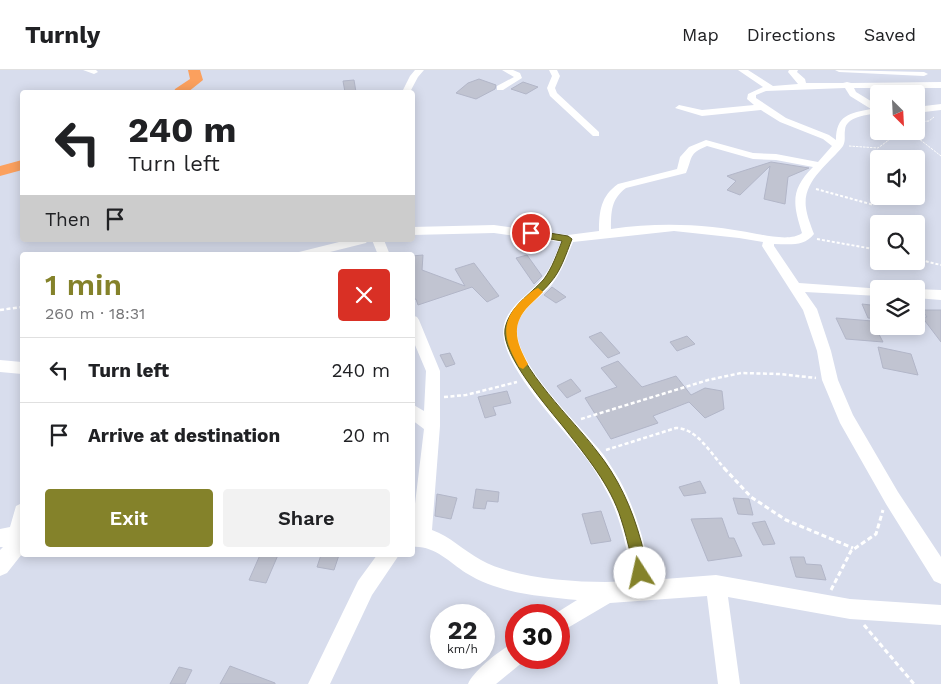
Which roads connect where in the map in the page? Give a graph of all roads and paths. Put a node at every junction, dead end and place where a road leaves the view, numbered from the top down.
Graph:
1 (506, 70) edge
2 (553, 70) edge
3 (742, 70) edge
4 (794, 70) edge
5 (839, 70) edge
6 (415, 72) edge
7 (923, 72) edge
8 (847, 84) junction
9 (941, 84) edge
10 (802, 86) junction
11 (500, 88) dead end
12 (771, 88) junction
13 (407, 90) edge
14 (870, 104) edge
15 (762, 107) junction
16 (941, 107) edge
17 (678, 108) dead end
18 (925, 109) edge
19 (870, 112) edge
20 (596, 134) dead end
21 (891, 140) edge
22 (921, 140) edge
23 (839, 145) junction
24 (941, 156) edge
25 (820, 165) junction
26 (804, 186) junction
27 (870, 204) edge
28 (415, 232) edge
29 (605, 234) junction
30 (805, 237) junction
31 (568, 239) junction
32 (769, 240) junction
33 (354, 242) edge
34 (870, 248) edge
35 (315, 252) edge
36 (925, 261) edge
37 (941, 265) edge
38 (796, 287) junction
39 (870, 291) edge
40 (925, 293) edge
41 (941, 294) edge
42 (20, 308) edge
43 (0, 310) edge
44 (415, 328) edge
45 (0, 366) edge
46 (20, 368) edge
47 (530, 378) junction
48 (830, 380) junction
49 (432, 399) junction
50 (415, 412) edge
51 (567, 424) junction
52 (432, 426) junction
53 (593, 454) junction
54 (892, 498) junction
55 (20, 521) edge
56 (16, 538) edge
57 (417, 538) edge
58 (854, 548) junction
59 (388, 557) edge
60 (0, 566) edge
61 (941, 574) edge
62 (716, 585) junction
63 (643, 590) junction
64 (607, 593) junction
65 (818, 604) junction
66 (850, 609) junction
67 (941, 615) edge
68 (570, 616) edge
69 (505, 662) edge
70 (324, 681) edge
71 (479, 684) edge
72 (729, 684) edge
73 (914, 684) edge

1 - 11 street
2 - 20 street
3 - 12 street
4 - 10 street
5 - 7 street
6 - 13 street
7 - 9 street
8 - 9 street
8 - 10 street
8 - 14 street
10 - 12 street
12 - 15 street
15 - 17 street
15 - 23 street
16 - 18 street
19 - 23 street
21 - 23 path
22 - 24 path
23 - 25 street
25 - 26 street
25 - 29 street
26 - 27 path
26 - 30 street
28 - 31 street
29 - 31 street
29 - 32 street
30 - 32 street
30 - 34 path
31 - 47 street
32 - 38 street
33 - 35 street
36 - 37 path
38 - 39 street
38 - 48 street
40 - 41 street
42 - 43 path
44 - 49 street
45 - 46 street
47 - 49 path
47 - 51 street
48 - 51 path
48 - 54 street
49 - 52 street
50 - 52 street
51 - 53 street
52 - 57 street
53 - 58 path
53 - 63 street
54 - 58 path
54 - 61 street
55 - 56 street
56 - 60 street
57 - 64 street
58 - 65 path
59 - 70 street
62 - 63 street
62 - 65 street
62 - 72 street
63 - 64 street
64 - 68 street
65 - 66 street
66 - 67 street
66 - 73 path
69 - 71 street

